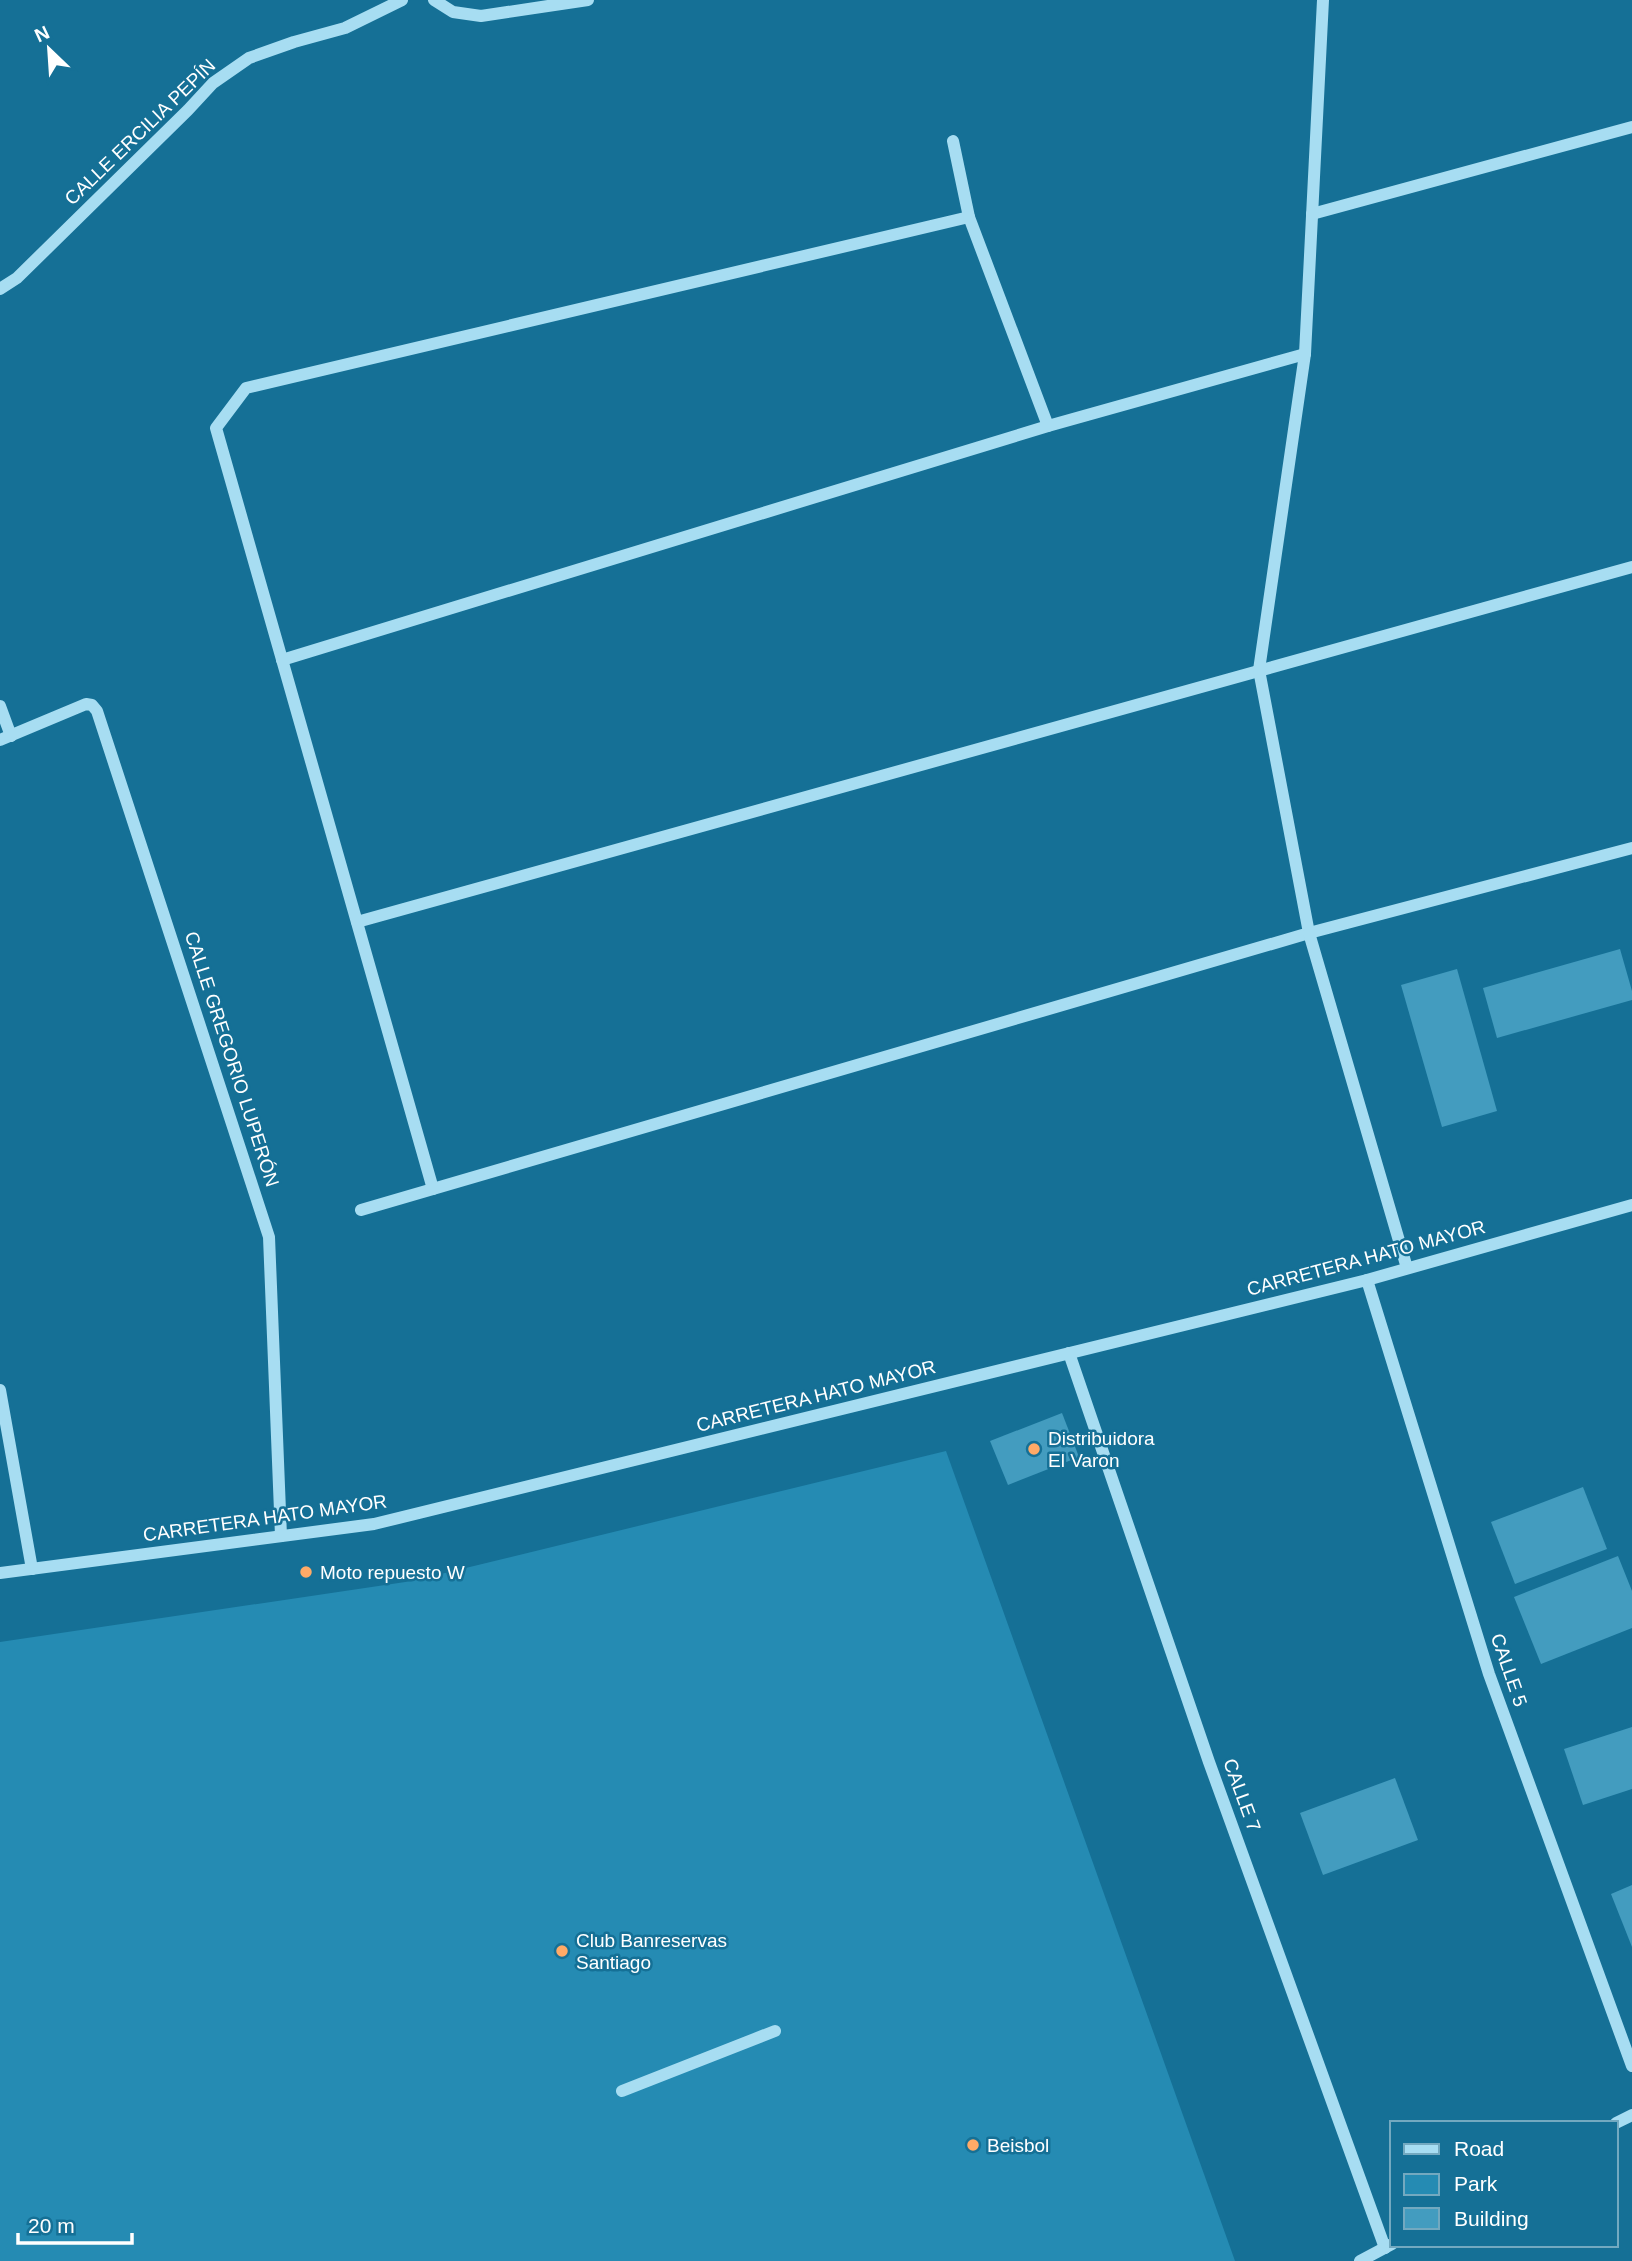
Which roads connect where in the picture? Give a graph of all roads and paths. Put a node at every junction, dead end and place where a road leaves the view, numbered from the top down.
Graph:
1 (402, 0) edge
2 (434, 0) edge
3 (588, 0) edge
4 (1322, 0) edge
5 (1632, 127) edge
6 (953, 141) dead end
7 (1312, 214) junction
8 (969, 217) junction
9 (0, 289) edge
10 (1305, 354) junction
11 (1048, 426) junction
12 (1632, 566) edge
13 (282, 660) junction
14 (1259, 670) junction
15 (0, 706) edge
16 (5, 738) edge
17 (1632, 848) edge
18 (357, 922) junction
19 (1309, 933) junction
20 (433, 1189) junction
21 (1632, 1205) edge
22 (361, 1210) dead end
23 (1407, 1268) junction
24 (1367, 1280) junction
25 (1069, 1353) junction
26 (0, 1390) edge
27 (281, 1536) junction
28 (32, 1569) junction
29 (0, 1573) edge
30 (775, 2031) dead end
31 (1632, 2066) edge
32 (622, 2091) dead end
33 (1389, 2246) edge
34 (1360, 2261) edge

1 - 9 street, CALLE ERCILIA PEPÍN
2 - 3 street
4 - 7 street
5 - 7 street
6 - 8 street
7 - 10 street
8 - 11 street
8 - 13 street
10 - 11 street
10 - 14 street
11 - 13 street
12 - 14 street
13 - 18 street
14 - 18 street
14 - 19 street
15 - 16 street
16 - 27 street, CALLE GREGORIO LUPERÓN
17 - 19 street
18 - 20 street
19 - 20 street
19 - 23 street
20 - 22 street
21 - 23 street, CARRETERA HATO MAYOR
23 - 24 street, CARRETERA HATO MAYOR
24 - 25 street, CARRETERA HATO MAYOR
24 - 31 street, CALLE 5
25 - 27 street, CARRETERA HATO MAYOR
25 - 33 street, CALLE 7
26 - 28 street
27 - 28 street, CARRETERA HATO MAYOR
28 - 29 street, CARRETERA HATO MAYOR
30 - 32 street
33 - 34 street

